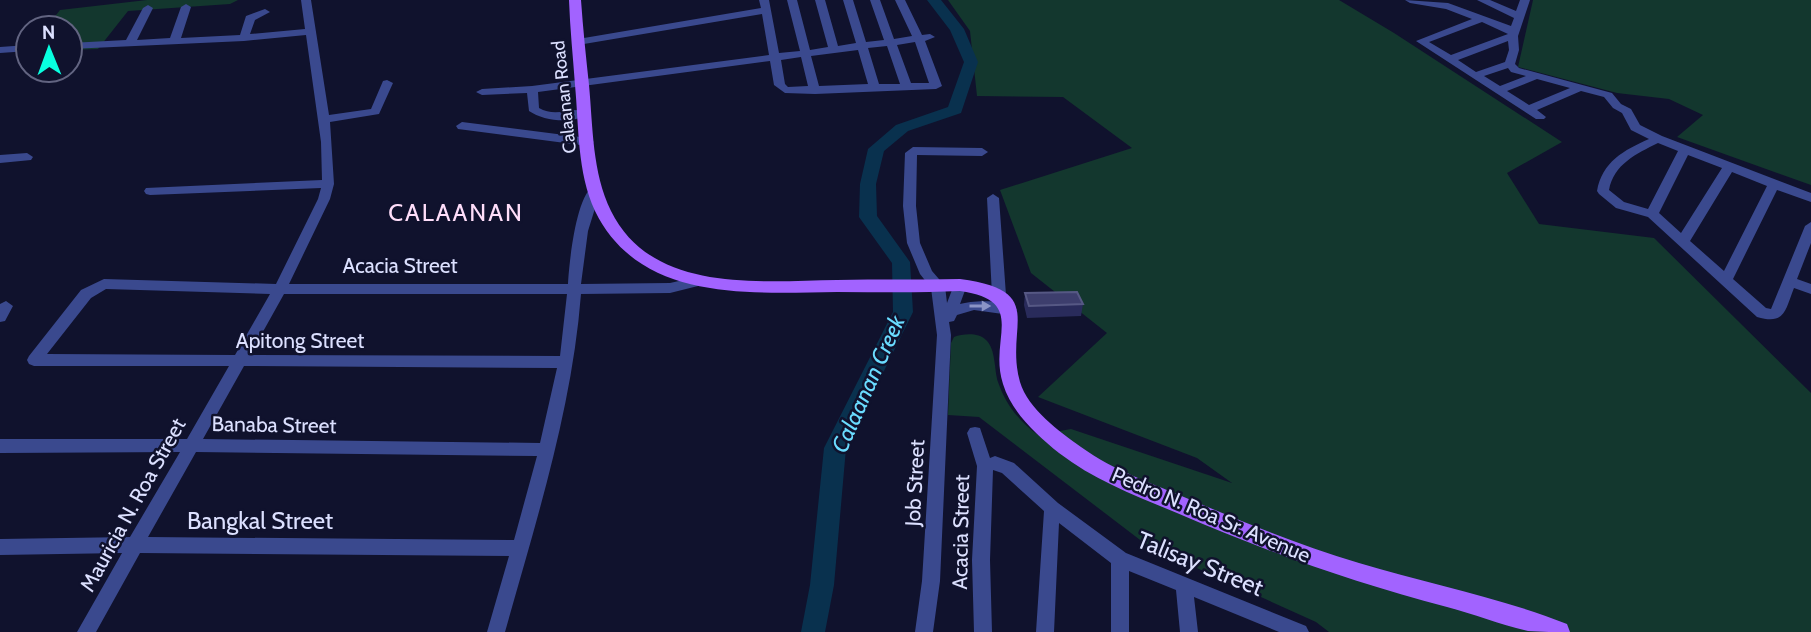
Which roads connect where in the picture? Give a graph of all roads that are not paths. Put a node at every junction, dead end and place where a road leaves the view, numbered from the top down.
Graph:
1 (306, 0) edge
2 (575, 0) edge
3 (792, 0) edge
4 (820, 0) edge
5 (848, 0) edge
6 (875, 0) edge
7 (900, 0) edge
8 (1410, 0) edge
9 (1482, 0) edge
10 (1525, 0) edge
11 (1451, 3) edge
12 (766, 5) edge
13 (186, 7) dead end
14 (148, 8) dead end
15 (265, 12) dead end
16 (1519, 16) junction
17 (1484, 18) junction
18 (310, 32) junction
19 (1513, 34) junction
20 (244, 38) junction
21 (925, 38) junction
22 (175, 40) junction
23 (578, 42) junction
24 (130, 43) junction
25 (892, 43) junction
26 (84, 45) edge
27 (863, 46) junction
28 (834, 49) junction
29 (805, 53) junction
30 (775, 58) junction
31 (1450, 59) junction
32 (1510, 64) junction
33 (1474, 76) junction
34 (1536, 76) junction
35 (582, 82) junction
36 (387, 83) dead end
37 (907, 87) junction
38 (1582, 87) junction
39 (875, 88) junction
40 (533, 89) junction
41 (815, 91) junction
42 (1499, 91) junction
43 (482, 92) dead end
44 (1529, 109) junction
45 (584, 113) junction
46 (1540, 117) dead end
47 (323, 119) junction
48 (462, 126) dead end
49 (1658, 139) junction
50 (587, 142) junction
51 (1684, 150) junction
52 (982, 152) dead end
53 (27, 156) dead end
54 (0, 159) edge
55 (1729, 167) junction
56 (328, 184) junction
57 (1774, 184) junction
58 (595, 189) junction
59 (150, 191) dead end
60 (993, 198) dead end
61 (1811, 198) edge
62 (1652, 214) junction
63 (1811, 226) edge
64 (1683, 241) junction
65 (701, 281) junction
66 (1725, 281) junction
67 (1791, 282) junction
68 (960, 285) junction
69 (931, 286) junction
70 (280, 289) junction
71 (575, 289) junction
72 (1811, 289) edge
73 (1004, 302) junction
74 (951, 312) junction
75 (944, 335) junction
76 (34, 360) joint
77 (238, 362) junction
78 (566, 362) junction
79 (975, 433) dead end
80 (191, 445) junction
81 (0, 446) edge
82 (547, 450) junction
83 (985, 466) junction
84 (1052, 508) junction
85 (135, 545) junction
86 (0, 547) edge
87 (520, 548) junction
88 (1120, 559) junction
89 (1184, 586) junction
90 (86, 632) edge
91 (496, 632) edge
92 (924, 632) edge
93 (983, 632) edge
94 (1045, 632) edge
95 (1120, 632) edge
96 (1189, 632) edge
97 (1300, 632) edge
98 (1559, 632) edge

1 - 18 street
2 - 23 main road, Calaanan Road
3 - 29 street
4 - 28 street
5 - 27 street
6 - 25 street
7 - 21 street
8 - 11 street
9 - 16 street
10 - 16 street
11 - 17 street
12 - 23 street
12 - 30 street
13 - 22 street
14 - 24 street
15 - 20 street
16 - 19 street
17 - 19 street
17 - 31 street
18 - 20 street
18 - 47 street
19 - 31 street
19 - 32 street
20 - 22 street
21 - 25 street
21 - 37 street
22 - 24 street
23 - 35 main road, Calaanan Road
24 - 26 street
25 - 27 street
25 - 37 street
27 - 28 street
27 - 39 street
28 - 29 street
29 - 30 street
29 - 41 street
30 - 35 street
30 - 41 street
31 - 33 street
32 - 33 street
32 - 34 street
33 - 42 street
34 - 38 street
34 - 42 street
35 - 40 street
35 - 45 main road, Calaanan Road
36 - 47 street
37 - 39 street
38 - 44 street
38 - 49 street
39 - 41 street
40 - 43 street
40 - 45 street
42 - 44 street
44 - 46 street
45 - 50 main road, Calaanan Road
47 - 56 street
48 - 50 street
49 - 51 street
49 - 62 street
50 - 58 main road, Calaanan Road
51 - 55 street
51 - 62 street
52 - 69 street
53 - 54 street
55 - 57 street
55 - 64 street
56 - 59 street
56 - 70 street, Mauricia N. Roa Street
57 - 61 street
57 - 66 street
58 - 65 main road
58 - 71 street
60 - 73 street
62 - 64 street
63 - 67 street
64 - 66 street
65 - 69 main road
65 - 71 street, Acacia Street
66 - 67 street
67 - 72 street
68 - 69 main road
68 - 73 main road
68 - 74 street, Job Street
69 - 75 street, Job Street
70 - 71 street, Acacia Street
70 - 76 street, Acacia Street
70 - 77 street, Mauricia N. Roa Street
71 - 78 street
74 -> 73 street
73 - 98 main road, Pedro N. Roa Sr. Avenue
74 - 75 street, Job Street
75 - 92 street, Job Street
76 - 77 street, Apitong Street
77 - 78 street, Apitong Street
77 - 80 street, Mauricia N. Roa Street
78 - 82 street
79 - 83 street, Acacia Street
80 - 81 street, Banaba Street
80 - 82 street, Banaba Street
80 - 85 street, Mauricia N. Roa Street
82 - 87 street
83 - 84 street, Talisay Street
83 - 93 street, Acacia Street
84 - 88 street, Talisay Street
84 - 94 street
85 - 86 street, Bangkal Street
85 - 87 street, Bangkal Street
85 - 90 street, Mauricia N. Roa Street
87 - 91 street
88 - 89 street, Talisay Street
88 - 95 street
89 - 96 street
89 - 97 street, Talisay Street

